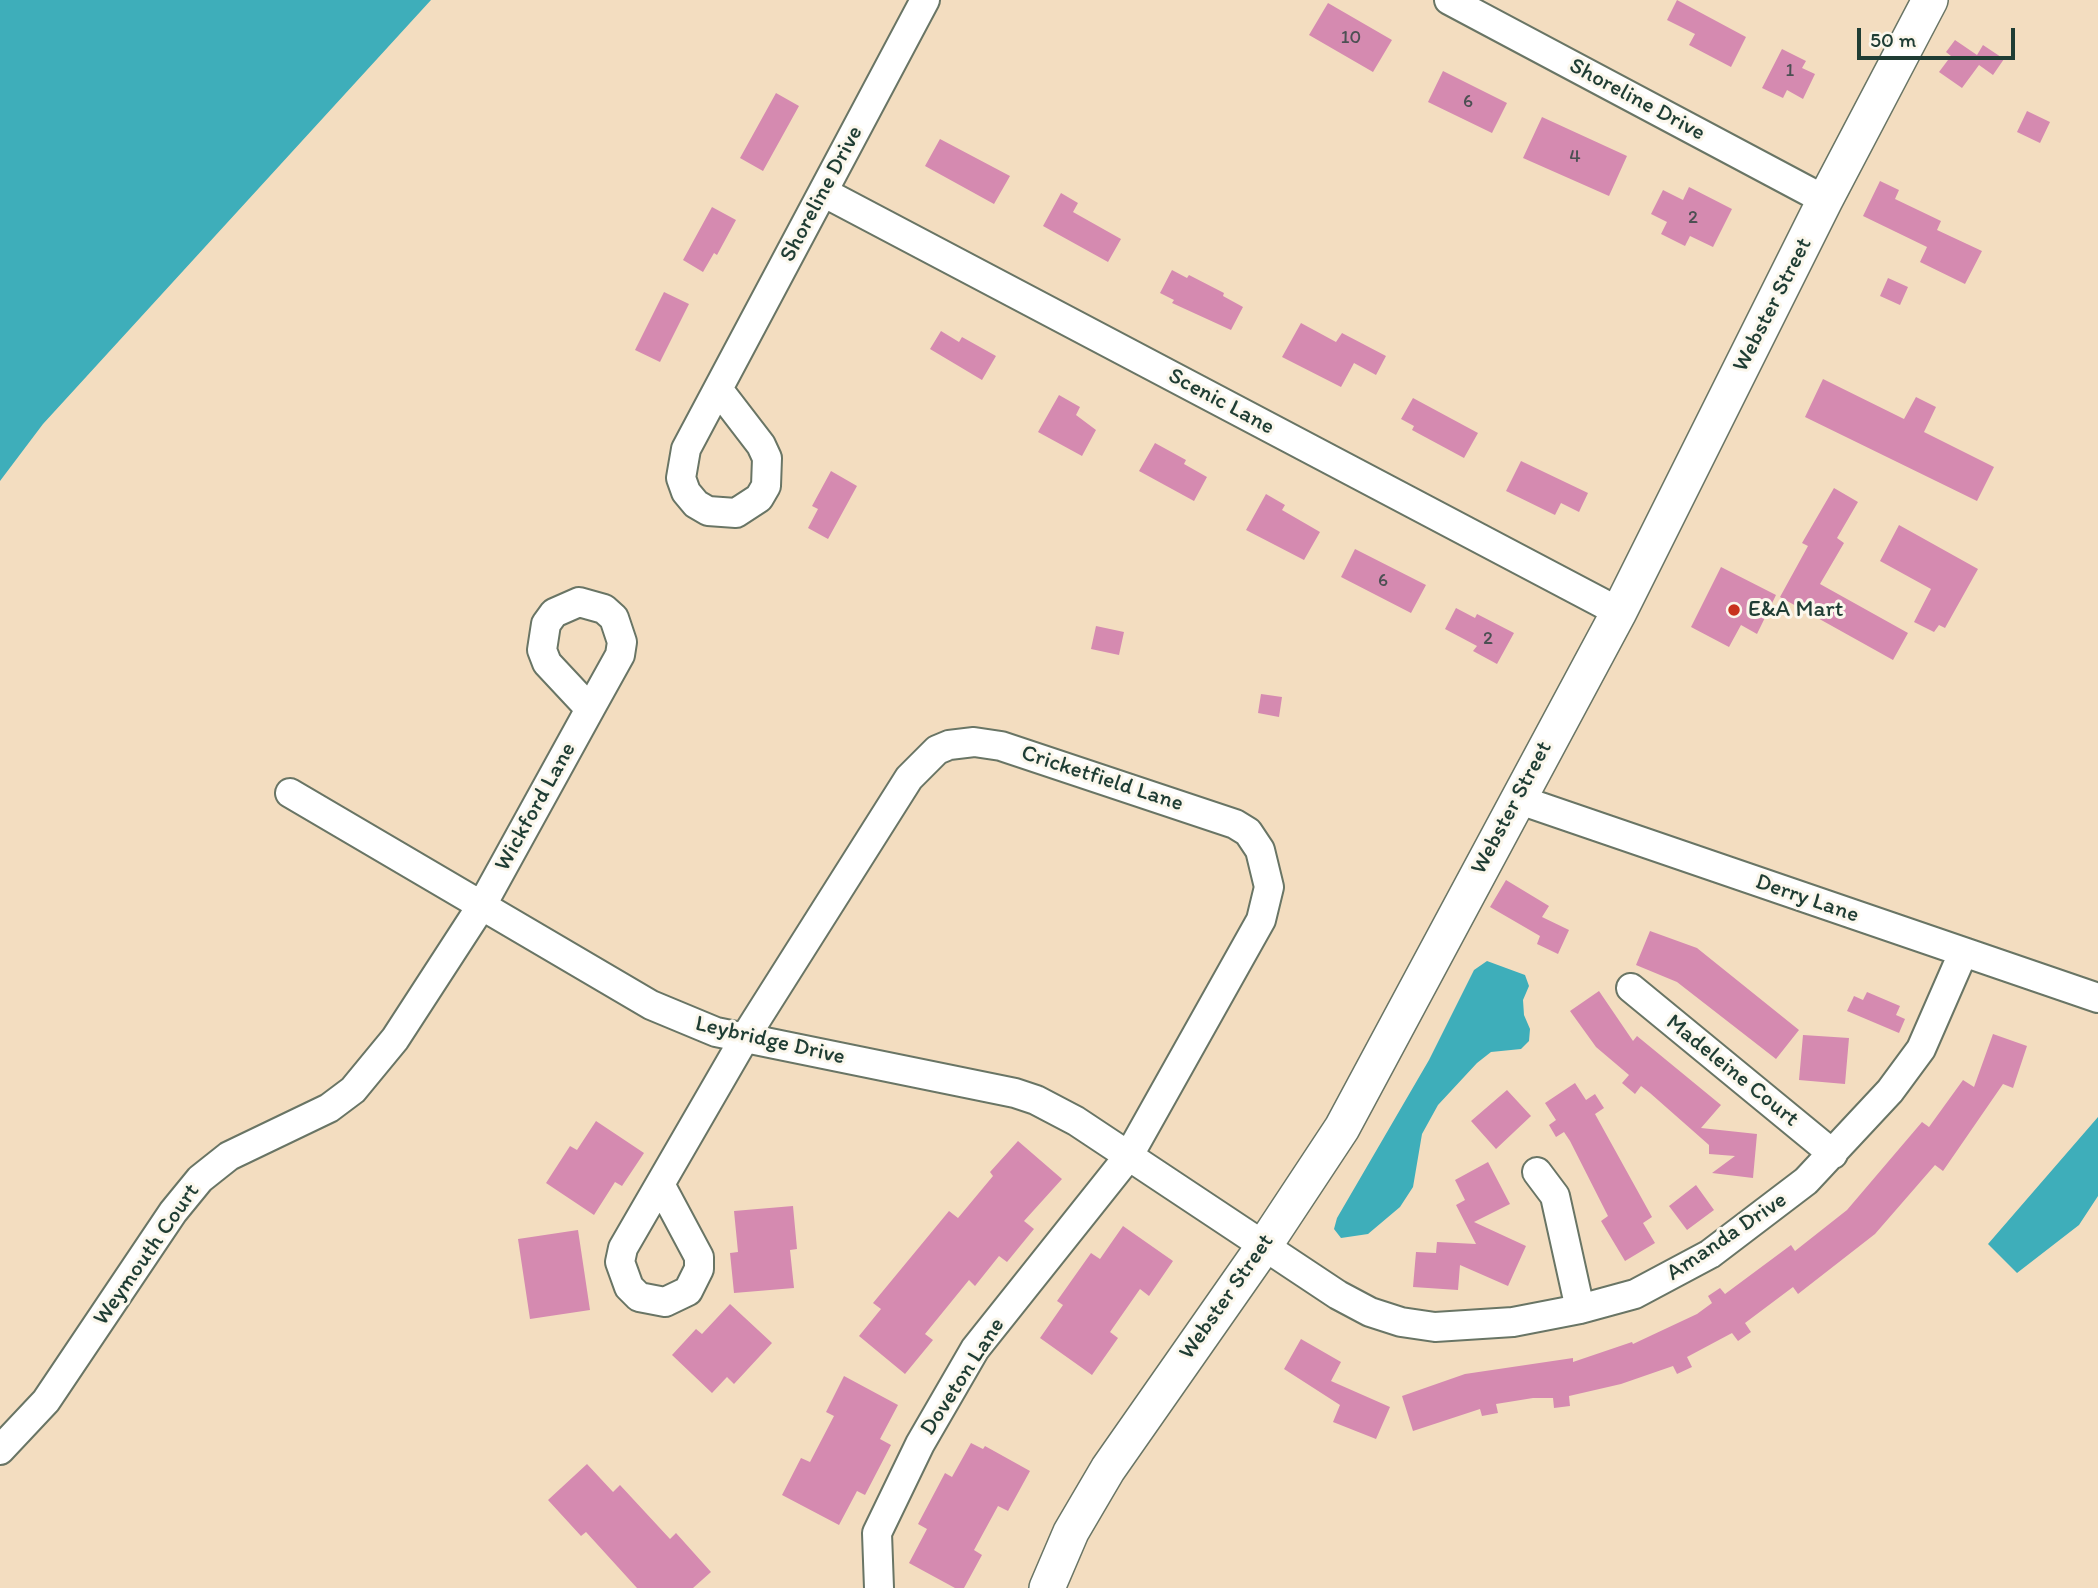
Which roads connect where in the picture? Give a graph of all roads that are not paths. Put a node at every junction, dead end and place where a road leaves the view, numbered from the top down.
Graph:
1 (925, 0) edge
2 (1449, 0) edge
3 (1930, 0) edge
4 (1486, 9) edge
5 (822, 192) junction
6 (1825, 200) junction
7 (718, 389) dead end
8 (1619, 612) junction
9 (590, 709) dead end
10 (290, 793) dead end
11 (1517, 799) junction
12 (482, 905) junction
13 (1963, 953) junction
14 (1631, 988) dead end
15 (2098, 998) edge
16 (744, 1039) junction
17 (1833, 1154) junction
18 (1128, 1157) junction
19 (1537, 1172) dead end
20 (660, 1184) dead end
21 (1265, 1247) junction
22 (1580, 1310) junction
23 (0, 1450) edge
24 (879, 1588) edge
25 (1047, 1588) edge

1 - 5 street, Shoreline Drive
2 - 4 street, Shoreline Drive
3 - 6 main road, Webster Street
4 - 6 street, Shoreline Drive
5 - 7 street, Shoreline Drive
5 - 8 street, Scenic Lane
6 - 8 main road, Webster Street
8 - 11 main road, Webster Street
9 - 12 street, Wickford Lane
10 - 12 street, Leybridge Drive
11 - 13 street, Derry Lane
11 - 21 main road, Webster Street
12 - 16 street, Leybridge Drive
12 - 23 street, Weymouth Court
13 - 15 street, Derry Lane
13 - 17 street, Amanda Drive
14 - 17 street, Madeleine Court
16 - 18 street, Leybridge Drive
16 - 18 street, Cricketfield Lane
16 - 20 street, Cricketfield Lane
17 - 22 street, Amanda Drive
18 - 21 street, Leybridge Drive
18 - 24 street, Doveton Lane
19 - 22 street
21 - 22 street, Amanda Drive
21 - 25 main road, Webster Street

